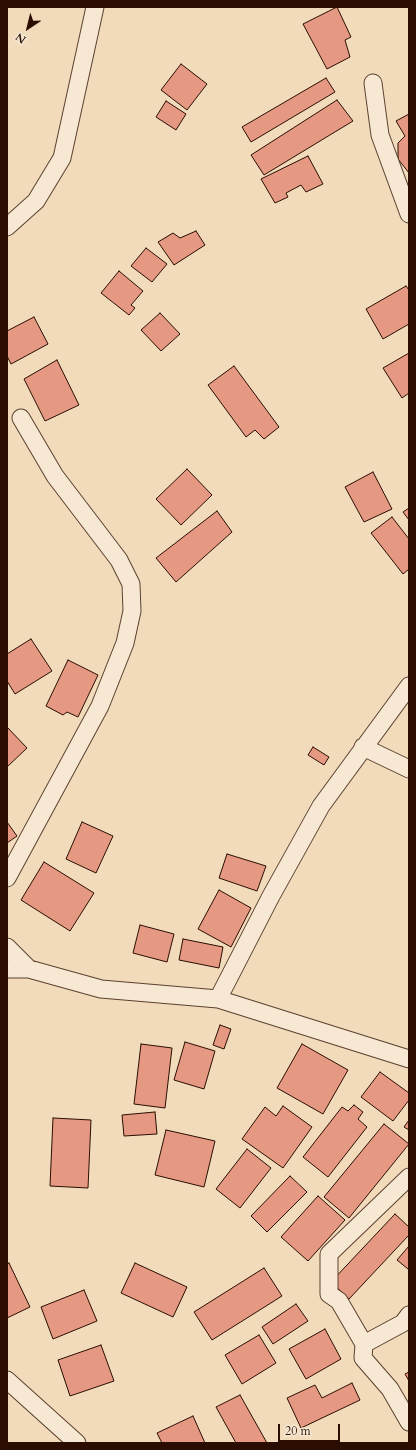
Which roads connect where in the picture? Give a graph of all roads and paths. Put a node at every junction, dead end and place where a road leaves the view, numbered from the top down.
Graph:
1 (95, 7) edge
2 (373, 83) dead end
3 (409, 214) edge
4 (7, 227) edge
5 (21, 418) dead end
6 (409, 686) edge
7 (363, 747) junction
8 (409, 769) edge
9 (7, 878) edge
10 (7, 947) edge
11 (7, 969) edge
12 (29, 969) junction
13 (218, 999) junction
14 (409, 1059) edge
15 (409, 1177) edge
16 (409, 1315) edge
17 (364, 1344) junction
18 (7, 1380) edge
19 (409, 1422) edge
20 (77, 1443) edge

1 - 4 street
2 - 3 street
5 - 9 street
6 - 7 street
7 - 8 street
7 - 13 street
10 - 12 street
11 - 12 street
12 - 13 street
13 - 14 street
15 - 17 street
16 - 17 street
17 - 19 street
18 - 20 street

